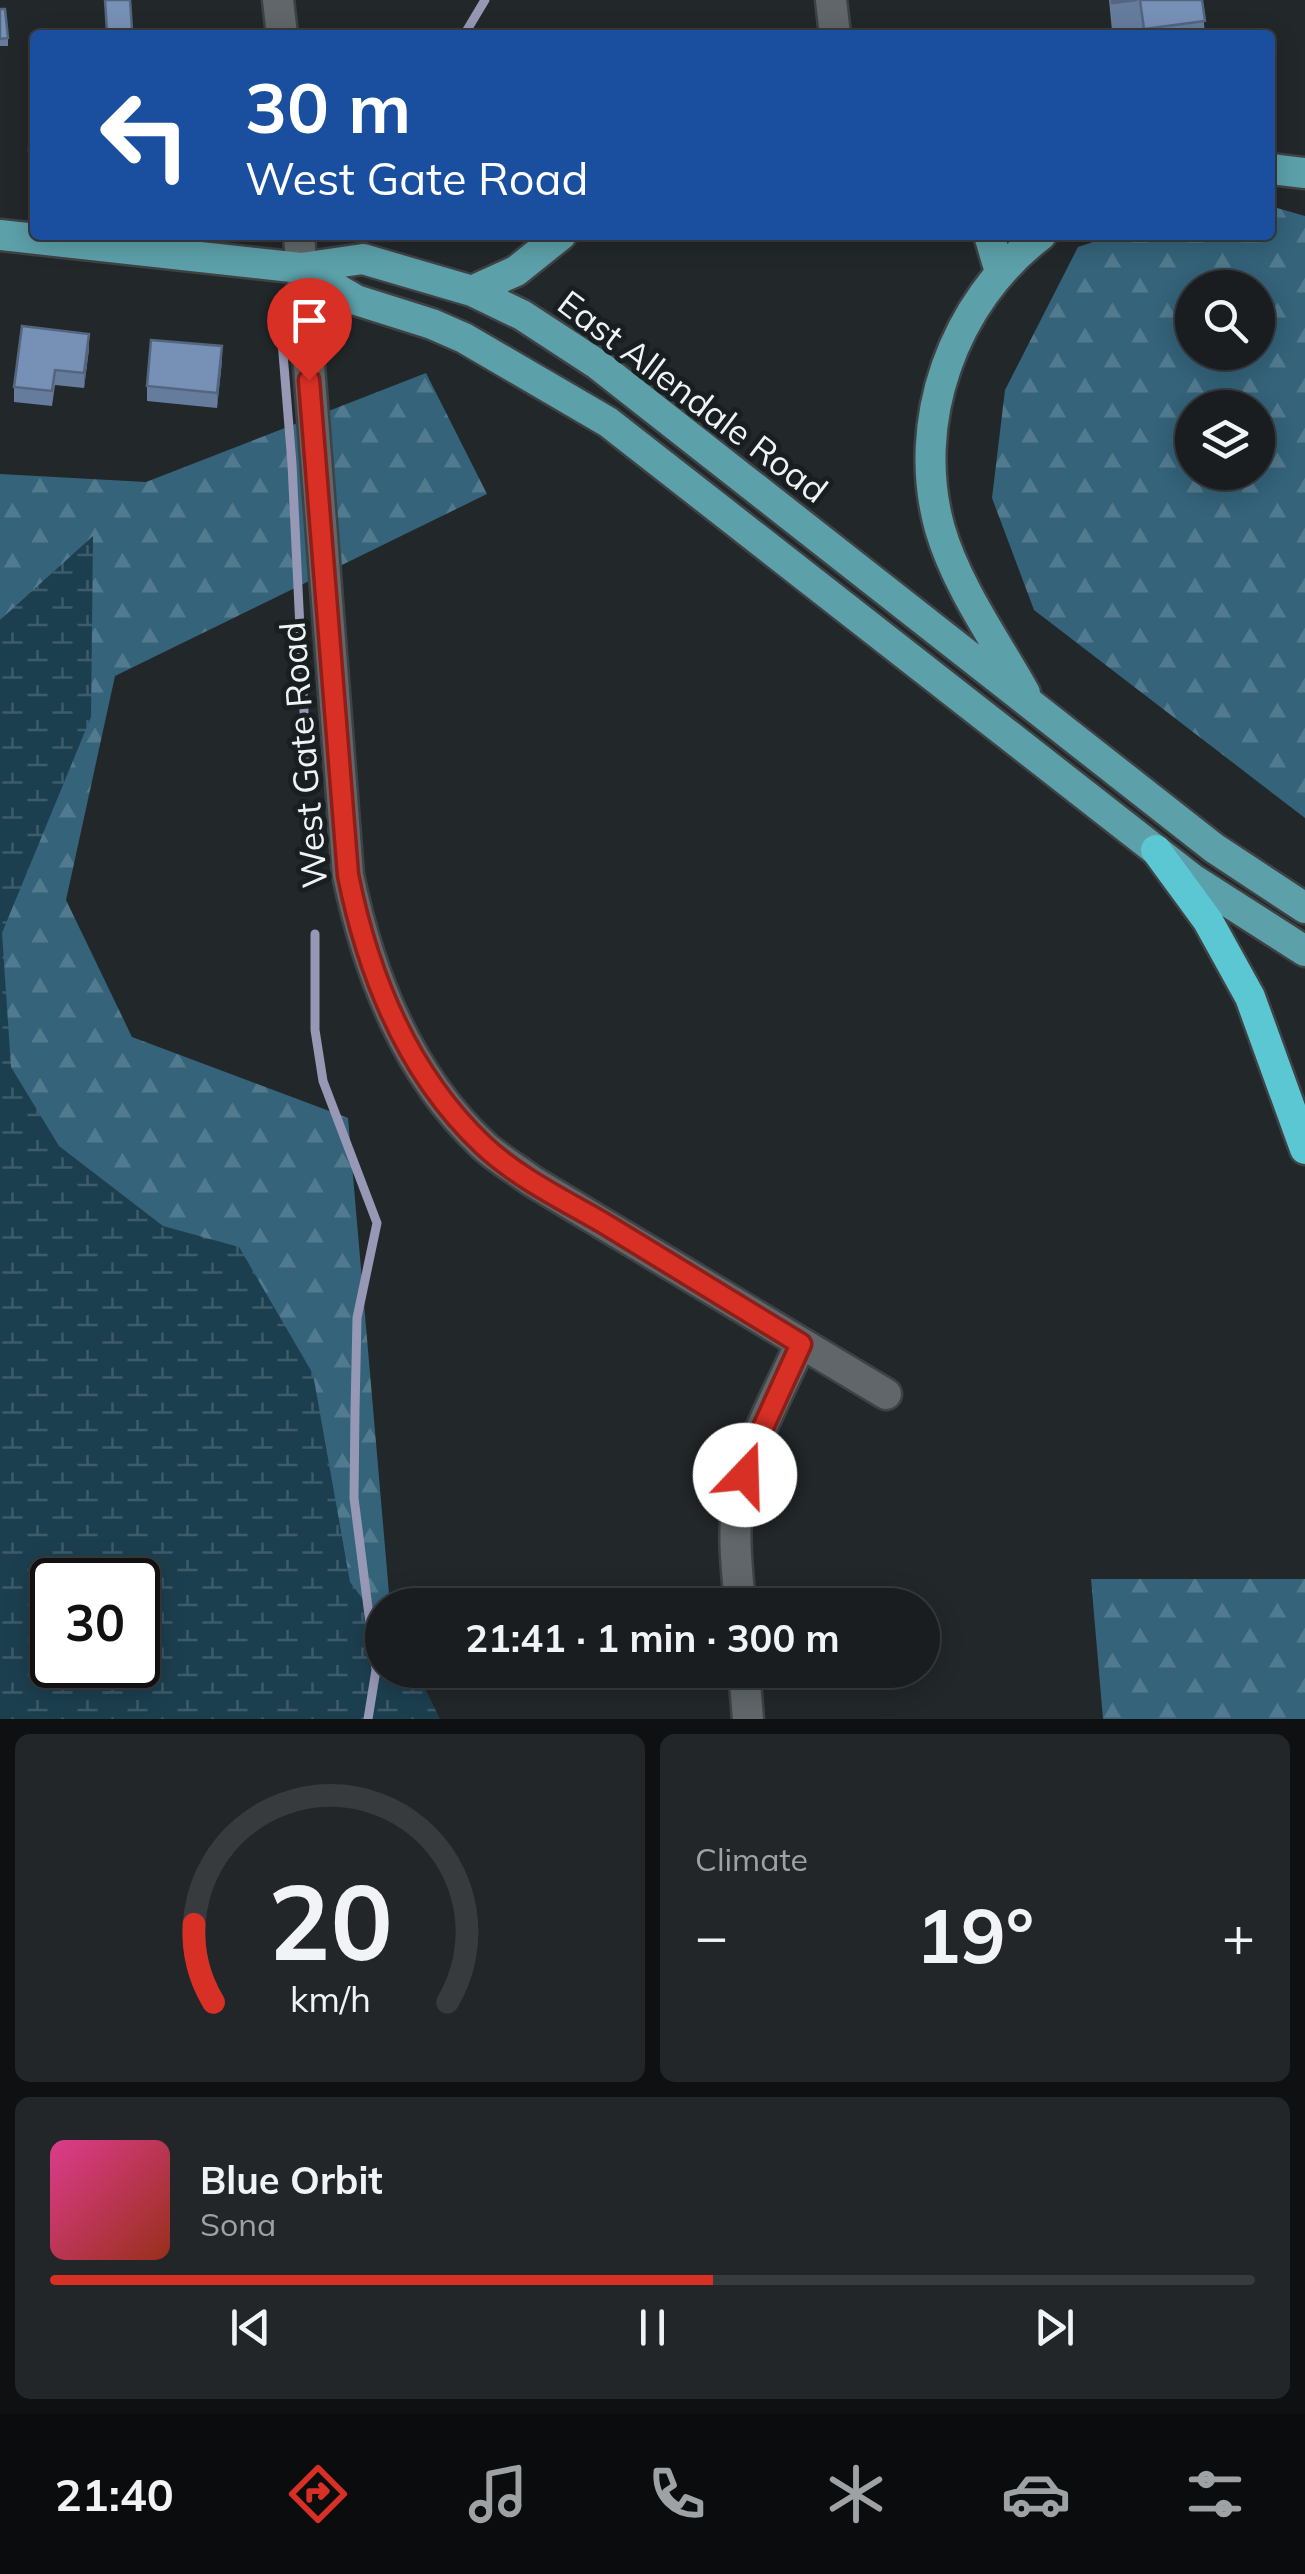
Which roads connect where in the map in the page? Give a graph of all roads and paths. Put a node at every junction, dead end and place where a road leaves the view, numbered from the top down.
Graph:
1 (278, 0) edge
2 (832, 0) edge
3 (281, 30) edge
4 (835, 30) edge
5 (1275, 170) edge
6 (1305, 173) edge
7 (0, 235) edge
8 (30, 238) edge
9 (46, 240) edge
10 (299, 240) edge
11 (555, 240) edge
12 (990, 240) edge
13 (1035, 240) edge
14 (301, 268) junction
15 (1000, 272) junction
16 (472, 290) junction
17 (1031, 704) junction
18 (1156, 850) junction
19 (1305, 908) edge
20 (1305, 951) edge
21 (1305, 1148) edge
22 (801, 1344) junction
23 (886, 1394) dead end
24 (739, 1588) edge
25 (745, 1688) edge
26 (748, 1719) edge

1 - 3 street
2 - 4 street
5 - 6 main road
7 - 8 main road
9 - 14 main road
10 - 14 street, West Gate Road
11 - 16 main road
12 - 15 main road
13 - 15 main road
14 - 16 main road, East Allendale Road
14 - 18 main road, East Allendale Road
14 - 22 street, West Gate Road
15 - 17 main road
16 - 17 main road, East Allendale Road
17 - 19 main road, East Allendale Road
18 - 20 main road, East Allendale Road
18 - 21 highway
22 - 23 street, West Gate Road
22 - 24 street
25 - 26 street

